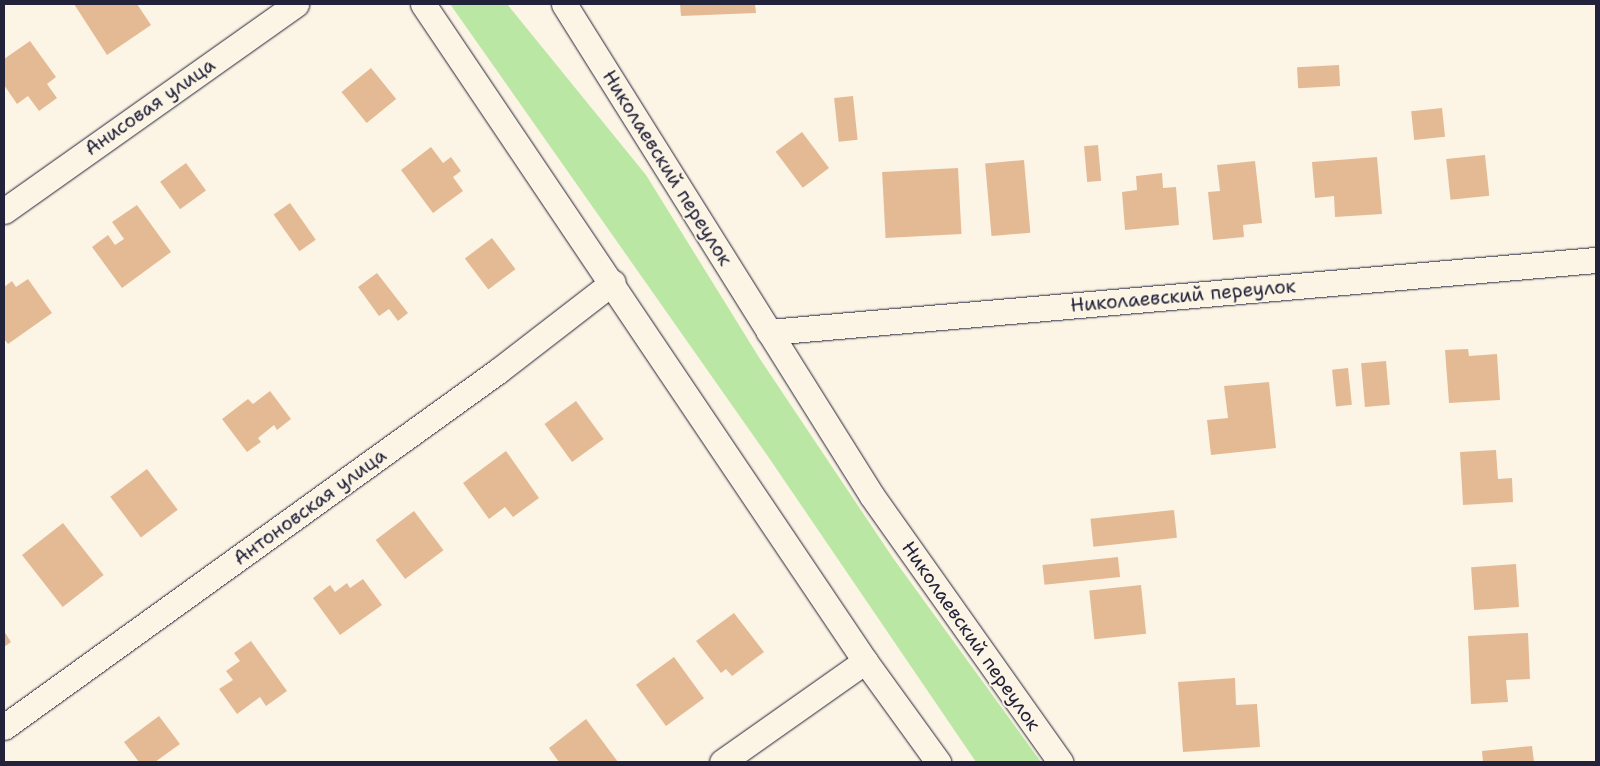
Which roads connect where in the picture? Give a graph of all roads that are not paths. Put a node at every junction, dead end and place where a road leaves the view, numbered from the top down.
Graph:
1 (296, 4) edge
2 (423, 4) edge
3 (564, 4) edge
4 (4, 210) edge
5 (1596, 260) edge
6 (613, 282) junction
7 (769, 332) junction
8 (865, 661) junction
9 (4, 727) edge
10 (722, 762) edge
11 (938, 762) edge
12 (1060, 762) edge

1 - 4 street, Анисовая улица
2 - 6 street
3 - 7 street, Николаевский переулок
5 - 7 street, Николаевский переулок
6 - 8 street
6 - 9 street, Антоновская улица
7 - 12 street, Николаевский переулок
8 - 10 street
8 - 11 street

